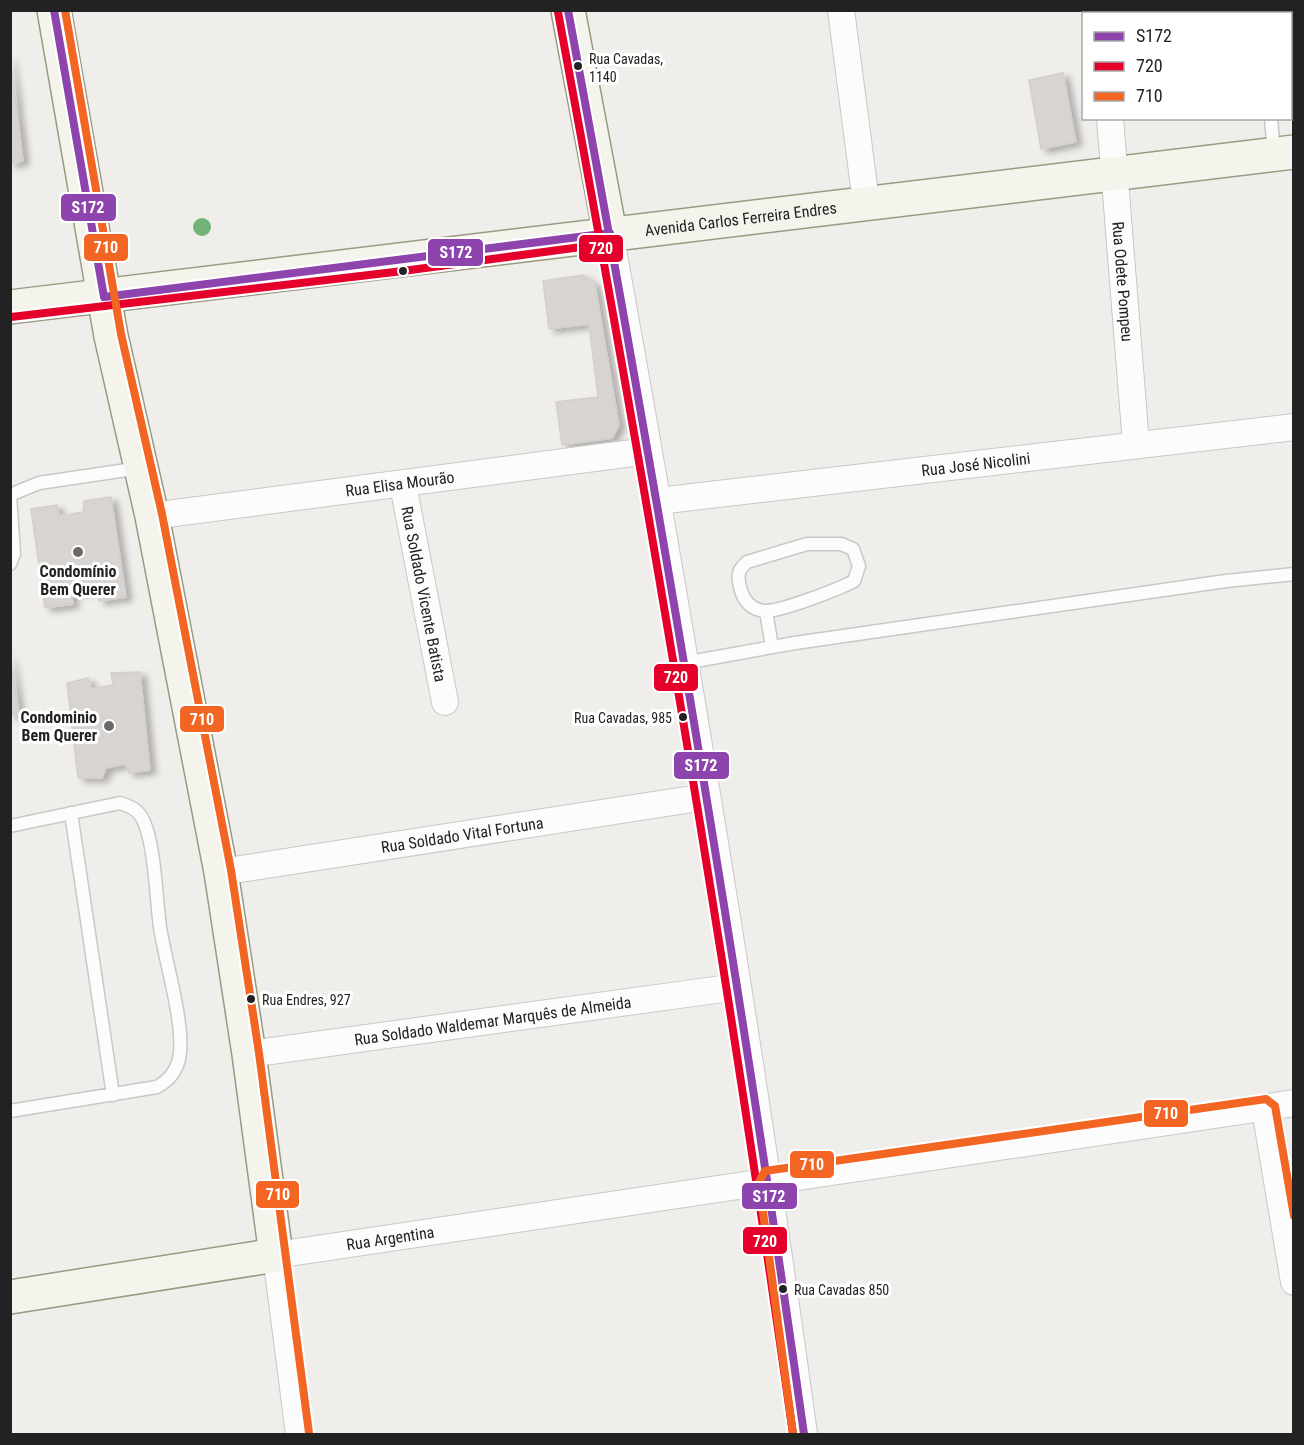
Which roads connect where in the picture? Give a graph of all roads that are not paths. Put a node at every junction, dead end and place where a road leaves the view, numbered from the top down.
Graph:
1 (54, 10) edge
2 (568, 10) edge
3 (841, 10) edge
4 (1110, 120) edge
5 (1272, 120) edge
6 (1284, 153) edge
7 (1116, 172) junction
8 (866, 202) junction
9 (610, 232) junction
10 (104, 297) junction
11 (10, 307) edge
12 (1293, 427) edge
13 (1136, 444) junction
14 (648, 451) junction
15 (141, 468) junction
16 (403, 485) junction
17 (658, 501) junction
18 (152, 516) junction
19 (10, 564) edge
20 (1293, 574) edge
21 (766, 611) junction
22 (772, 647) junction
23 (684, 663) junction
24 (445, 702) dead end
25 (705, 796) junction
26 (71, 813) junction
27 (10, 826) edge
28 (221, 872) junction
29 (736, 987) junction
30 (249, 1054) junction
31 (113, 1095) junction
32 (1293, 1103) edge
33 (1265, 1108) junction
34 (10, 1111) edge
35 (769, 1182) junction
36 (276, 1255) junction
37 (1293, 1282) edge
38 (10, 1297) edge
39 (299, 1434) edge
40 (804, 1434) edge

1 - 10 street
2 - 9 street
3 - 8 street
4 - 7 street, Rua Odete Pompeu
5 - 6 lane
6 - 7 street, Avenida Carlos Ferreira Endres
7 - 8 street, Avenida Carlos Ferreira Endres
7 - 13 street, Rua Odete Pompeu
8 - 9 street, Avenida Carlos Ferreira Endres
9 - 10 street, Avenida Carlos Ferreira Endres
9 - 14 street
10 - 11 street, Avenida Carlos Ferreira Endres
10 - 15 street
12 - 13 street, Rua José Nicolini
13 - 17 street, Rua José Nicolini
14 - 16 street, Rua Elisa Mourão
14 - 17 street
15 - 18 street
15 - 19 lane
16 - 18 street, Rua Elisa Mourão
16 - 24 street, Rua Soldado Vicente Batista
17 - 23 street
18 - 28 street
20 - 22 lane
21 - 21 lane
21 - 22 lane
22 - 23 lane
23 - 25 street
25 - 28 street, Rua Soldado Vital Fortuna
25 - 29 street
26 - 27 lane
26 - 31 lane
26 - 31 lane
28 - 30 street
29 - 30 street, Rua Soldado Waldemar Marquês de Almeida
29 - 35 street
30 - 36 street
31 - 34 lane
32 - 33 street, Rua Argentina
33 - 35 street, Rua Argentina
33 - 37 street
35 - 36 street, Rua Argentina
35 - 40 street
36 - 38 street, Rua Argentina
36 - 39 street

